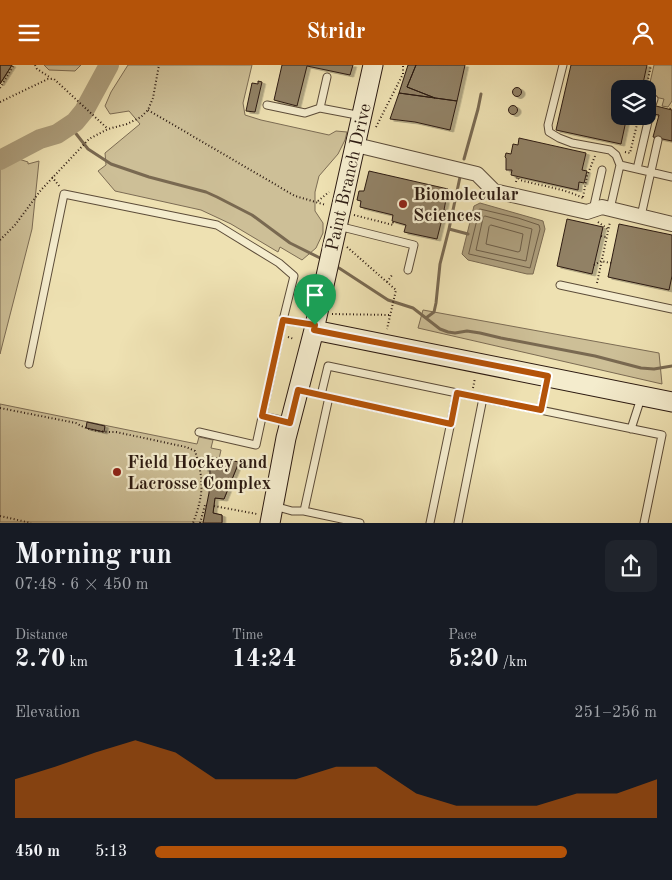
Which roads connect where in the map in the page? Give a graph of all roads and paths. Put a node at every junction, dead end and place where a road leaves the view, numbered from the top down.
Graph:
1 (14, 65) edge
2 (35, 65) edge
3 (159, 65) edge
4 (373, 65) edge
5 (403, 65) edge
6 (563, 65) edge
7 (651, 65) edge
8 (327, 77) dead end
9 (51, 78) junction
10 (648, 80) edge
11 (0, 87) edge
12 (0, 101) edge
13 (267, 105) dead end
14 (320, 108) junction
15 (148, 110) junction
16 (369, 122) junction
17 (636, 125) edge
18 (647, 125) edge
19 (108, 129) junction
20 (658, 140) dead end
21 (356, 145) junction
22 (598, 147) junction
23 (610, 149) junction
24 (620, 165) junction
25 (637, 169) junction
26 (602, 170) dead end
27 (651, 172) junction
28 (52, 177) junction
29 (517, 177) dead end
30 (672, 177) edge
31 (64, 194) junction
32 (326, 205) dead end
33 (610, 209) junction
34 (589, 210) junction
35 (640, 216) junction
36 (671, 221) edge
37 (394, 222) dead end
38 (344, 228) junction
39 (608, 229) junction
40 (601, 236) dead end
41 (606, 237) junction
42 (0, 240) edge
43 (601, 261) junction
44 (611, 263) dead end
45 (594, 265) dead end
46 (408, 270) dead end
47 (392, 275) dead end
48 (597, 281) dead end
49 (387, 282) junction
50 (560, 285) dead end
51 (672, 309) edge
52 (332, 314) dead end
53 (390, 315) junction
54 (283, 320) junction
55 (314, 327) junction
56 (386, 331) dead end
57 (286, 337) dead end
58 (294, 339) dead end
59 (29, 364) dead end
60 (476, 376) dead end
61 (548, 376) junction
62 (298, 390) junction
63 (457, 393) junction
64 (321, 395) junction
65 (642, 395) junction
66 (472, 396) junction
67 (329, 397) junction
68 (483, 398) junction
69 (672, 402) edge
70 (0, 408) edge
71 (541, 410) junction
72 (262, 416) junction
73 (290, 423) junction
74 (451, 424) junction
75 (631, 429) junction
76 (198, 433) dead end
77 (201, 504) junction
78 (214, 506) dead end
79 (304, 511) junction
80 (268, 514) edge
81 (0, 516) edge
82 (31, 523) edge
83 (193, 523) edge
84 (200, 523) edge
85 (360, 523) edge
86 (430, 523) edge
87 (458, 523) edge
88 (644, 523) edge

1 - 11 path
2 - 9 path
3 - 15 path
4 - 16 street, Paint Branch Drive
5 - 16 path
6 - 22 lane
7 - 10 path
8 - 14 lane
9 - 12 path
9 - 19 path
13 - 14 lane
14 - 16 lane
15 - 19 path
15 - 32 path
16 - 21 street, Paint Branch Drive
17 - 23 path
18 - 25 lane
19 - 28 path
20 - 27 lane
21 - 34 street
21 - 38 street, Paint Branch Drive
22 - 23 lane
22 - 34 path
23 - 24 lane
24 - 25 lane
24 - 33 lane
25 - 27 lane
26 - 34 lane
27 - 30 lane
27 - 35 lane
28 - 31 path
28 - 42 path
29 - 34 path
31 - 54 lane
31 - 59 lane
33 - 34 street
33 - 35 street
33 - 39 path
34 - 39 path
35 - 36 street
37 - 38 path
38 - 46 lane
38 - 49 path
38 - 55 street, Paint Branch Drive
39 - 41 path
40 - 41 path
41 - 43 path
43 - 44 path
43 - 45 path
43 - 48 path
47 - 49 path
49 - 53 path
50 - 51 lane
52 - 53 path
53 - 56 path
54 - 55 lane
54 - 72 lane
55 - 61 street
55 - 62 street, Paint Branch Drive
57 - 58 path
60 - 66 path
61 - 65 street
61 - 71 lane
62 - 64 lane
62 - 73 street, Paint Branch Drive
63 - 64 lane
63 - 66 lane
63 - 74 lane
64 - 67 lane
65 - 69 street
65 - 75 lane
66 - 68 lane
67 - 74 lane
67 - 79 lane
68 - 71 lane
68 - 87 lane
70 - 77 path
71 - 75 lane
72 - 73 lane
72 - 76 lane
73 - 80 street, Paint Branch Drive
74 - 86 lane
75 - 88 lane
77 - 83 path
77 - 84 path
78 - 80 path
79 - 80 lane
79 - 85 lane
81 - 82 path

